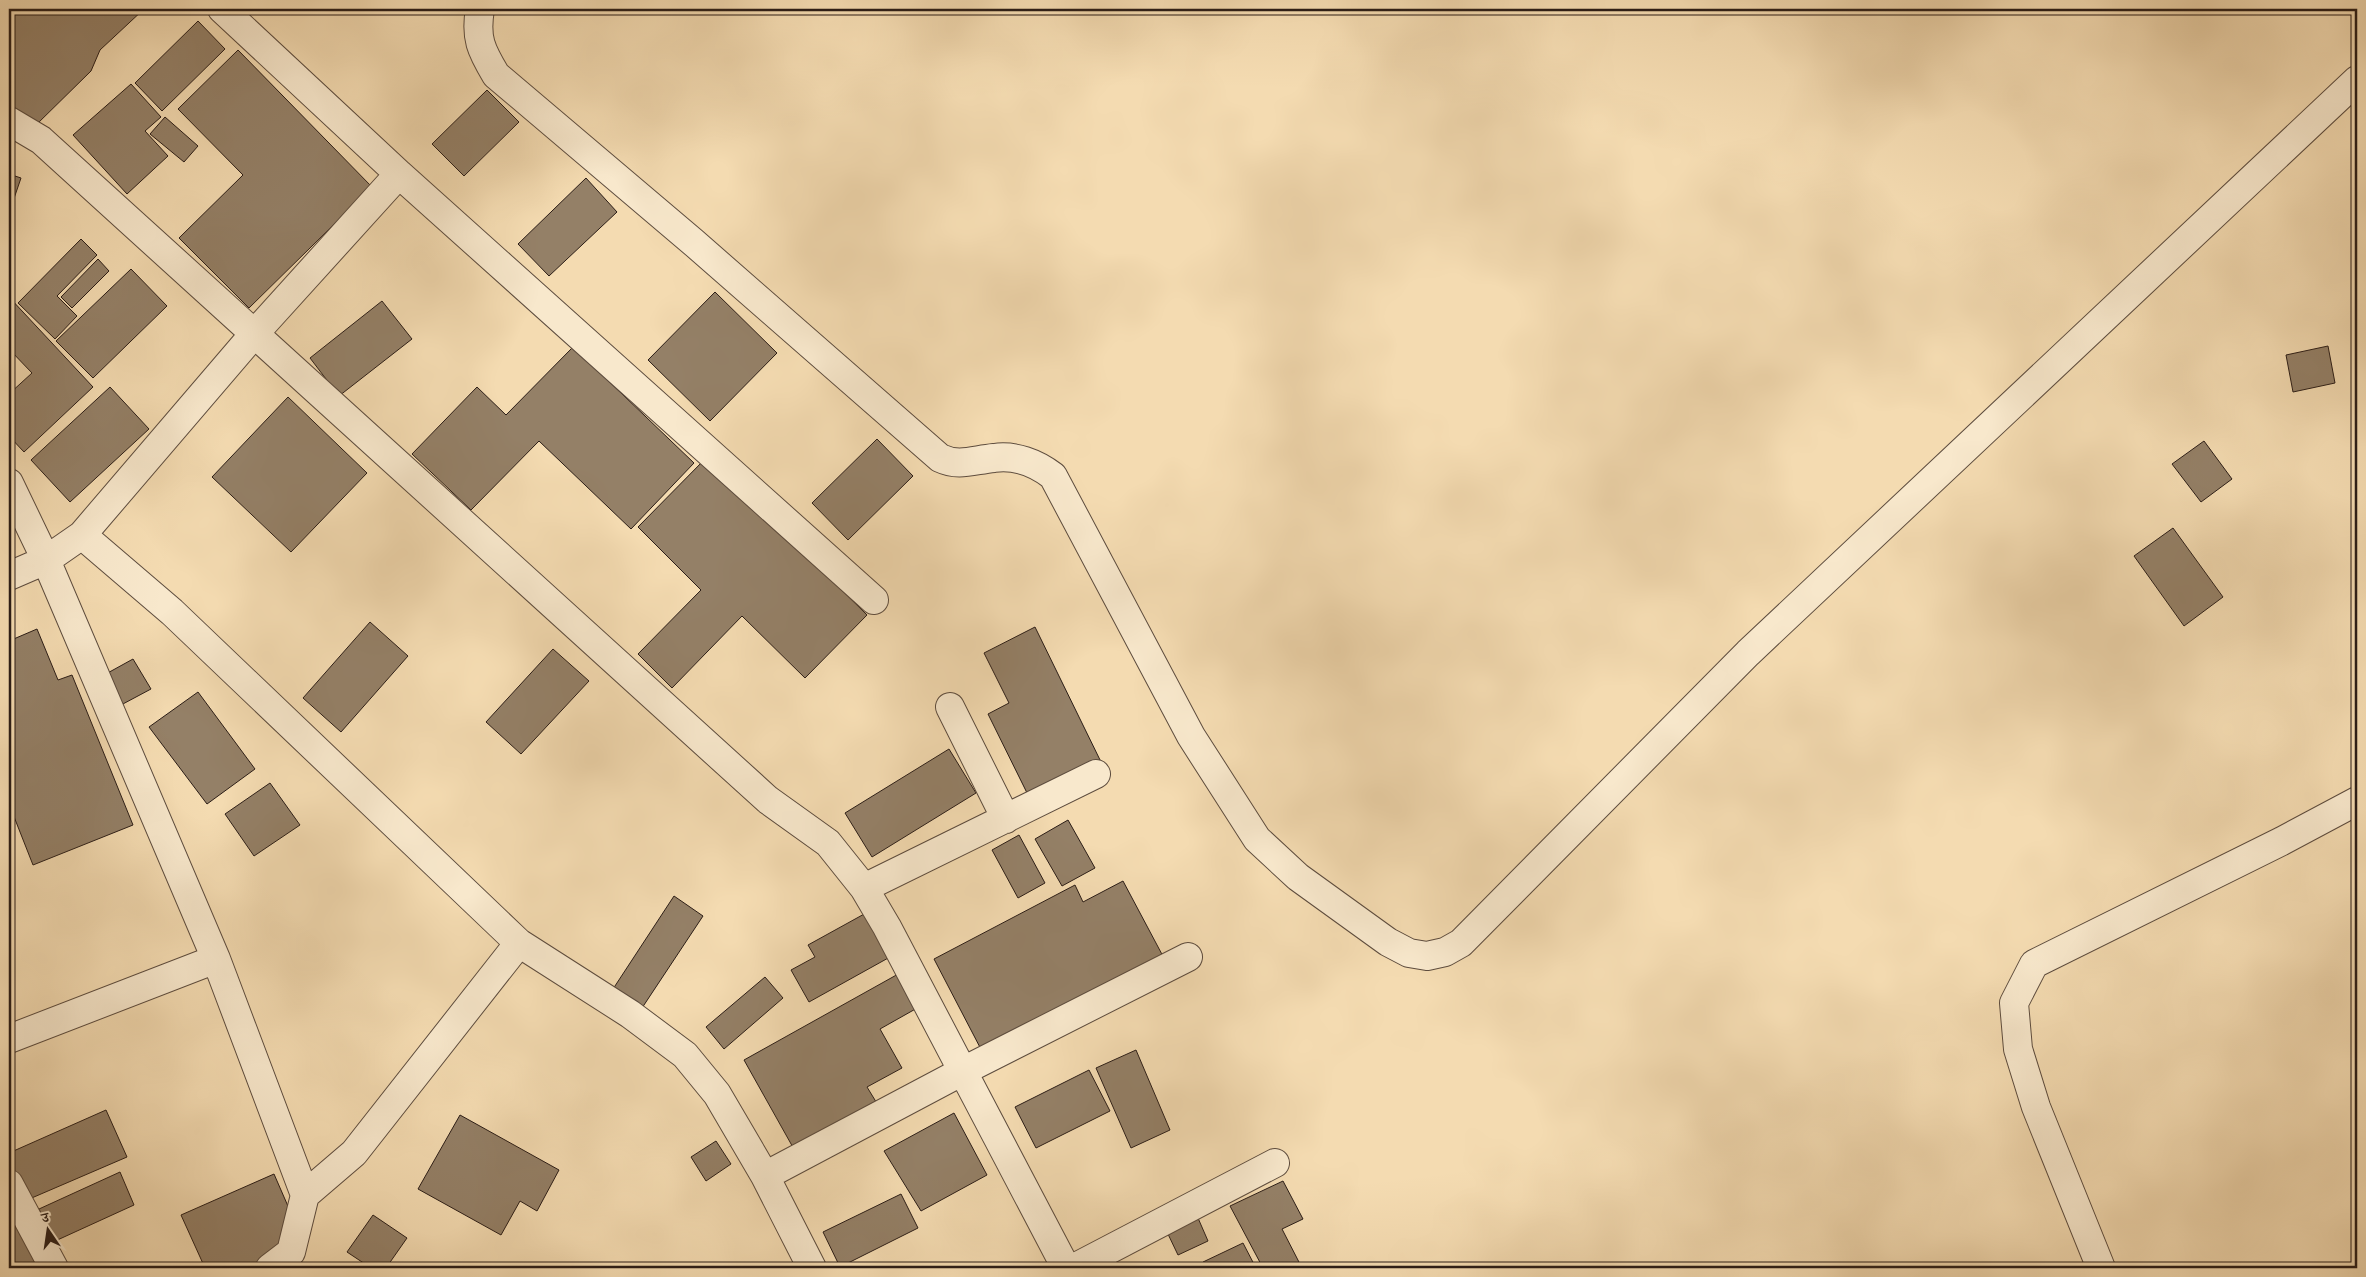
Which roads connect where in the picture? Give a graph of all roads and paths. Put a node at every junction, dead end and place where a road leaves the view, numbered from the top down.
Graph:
1 (222, 9) edge
2 (480, 9) edge
3 (2357, 80) edge
4 (9, 121) edge
5 (399, 174) junction
6 (254, 334) junction
7 (9, 483) edge
8 (82, 535) junction
9 (46, 560) junction
10 (9, 576) edge
11 (874, 600) dead end
12 (950, 707) dead end
13 (1096, 774) dead end
14 (2357, 800) edge
15 (1006, 819) junction
16 (864, 888) junction
17 (519, 943) junction
18 (1188, 957) dead end
19 (216, 959) junction
20 (9, 1039) edge
21 (963, 1071) junction
22 (1275, 1163) dead end
23 (765, 1176) junction
24 (9, 1184) edge
25 (304, 1195) junction
26 (54, 1268) edge
27 (270, 1268) edge
28 (812, 1268) edge
29 (1066, 1268) edge
30 (1074, 1268) edge
31 (2101, 1268) edge

1 - 5 street
2 - 3 street
4 - 6 street
5 - 6 street
5 - 11 street
6 - 8 street
6 - 16 street
7 - 9 street
8 - 9 street
8 - 17 street
9 - 10 street
9 - 19 street
12 - 15 street
13 - 15 street
14 - 31 street
15 - 16 street
16 - 21 street
17 - 23 street
17 - 25 street
18 - 21 street
19 - 20 street
19 - 25 street
21 - 23 street
21 - 29 street
22 - 30 street
23 - 28 street
24 - 26 street
25 - 27 street

